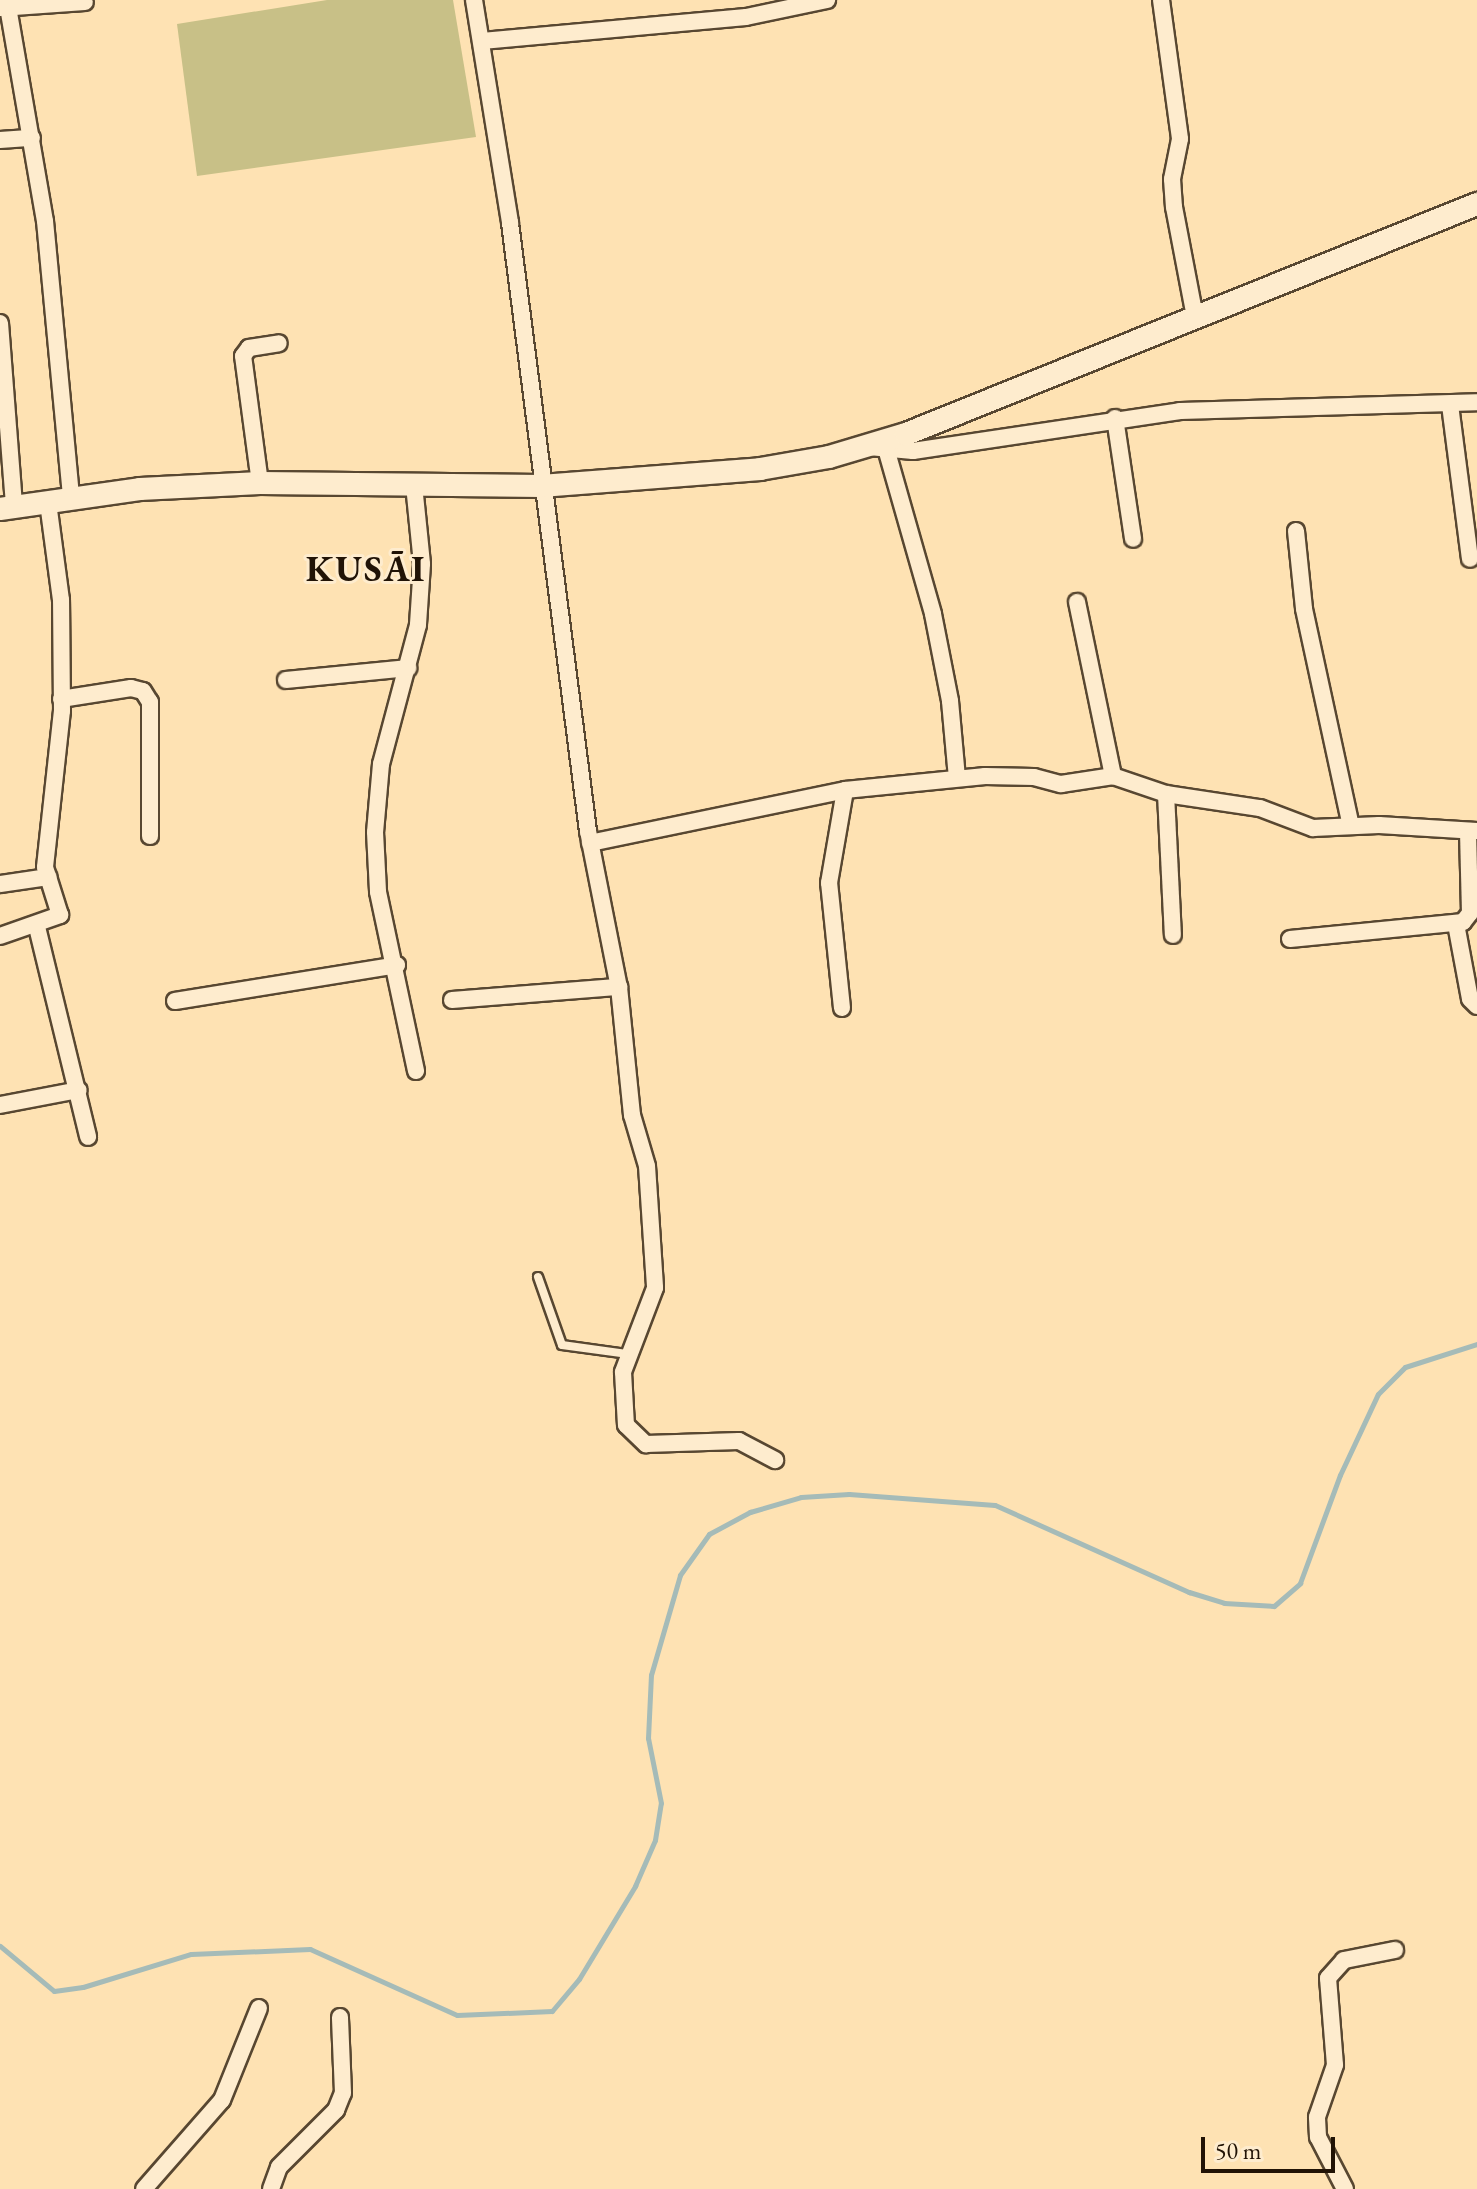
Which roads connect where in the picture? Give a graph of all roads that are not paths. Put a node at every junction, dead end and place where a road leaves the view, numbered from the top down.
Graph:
1 (474, 0) edge
2 (827, 0) edge
3 (1161, 0) edge
4 (85, 2) dead end
5 (4, 7) edge
6 (482, 41) junction
7 (32, 138) junction
8 (0, 140) edge
9 (1477, 204) edge
10 (1195, 317) junction
11 (0, 323) edge
12 (279, 343) dead end
13 (1477, 402) edge
14 (1450, 405) junction
15 (1115, 418) junction
16 (878, 449) junction
17 (260, 483) junction
18 (414, 485) junction
19 (541, 486) junction
20 (71, 498) junction
21 (48, 502) junction
22 (7, 508) edge
23 (1296, 531) dead end
24 (1133, 539) dead end
25 (1470, 559) dead end
26 (1077, 602) dead end
27 (408, 668) junction
28 (286, 680) dead end
29 (61, 699) junction
30 (1113, 776) junction
31 (957, 778) junction
32 (845, 790) junction
33 (1166, 794) junction
34 (1351, 826) junction
35 (1473, 831) edge
36 (150, 836) dead end
37 (590, 843) junction
38 (48, 877) junction
39 (0, 884) edge
40 (1456, 924) junction
41 (37, 927) junction
42 (1173, 935) dead end
43 (0, 936) edge
44 (1290, 939) dead end
45 (397, 965) junction
46 (619, 987) junction
47 (452, 1000) dead end
48 (175, 1001) dead end
49 (1477, 1006) edge
50 (842, 1008) dead end
51 (416, 1071) dead end
52 (79, 1090) junction
53 (0, 1105) edge
54 (88, 1137) dead end
55 (538, 1277) dead end
56 (628, 1354) junction
57 (775, 1460) dead end
58 (1395, 1950) dead end
59 (259, 2008) dead end
60 (340, 2017) dead end
61 (144, 2189) edge
62 (271, 2189) edge
63 (1345, 2189) edge

1 - 6 street
2 - 6 street
3 - 10 street
4 - 5 street
5 - 7 street
6 - 19 street
7 - 8 street
7 - 20 street
9 - 10 main road
10 - 16 main road
11 - 22 street
12 - 17 street
13 - 14 street
14 - 15 street
14 - 25 street
15 - 16 street
15 - 24 street
16 - 19 main road
16 - 31 street
17 - 18 main road
17 - 20 main road
18 - 19 main road
18 - 27 street
19 - 37 street
20 - 21 main road
21 - 22 main road
21 - 29 street
23 - 34 street
26 - 30 street
27 - 28 street
27 - 45 street
29 - 36 street
29 - 38 street
30 - 31 street
30 - 33 street
31 - 32 street
32 - 37 street
32 - 50 street
33 - 34 street
33 - 42 street
34 - 35 street
35 - 40 street
37 - 46 street
38 - 39 street
38 - 41 street
40 - 44 street
40 - 49 street
41 - 43 street
41 - 52 street
45 - 48 street
45 - 51 street
46 - 47 street
46 - 56 street
52 - 53 street
52 - 54 street
55 - 56 lane
56 - 57 street
58 - 63 street
59 - 61 street
60 - 62 street

